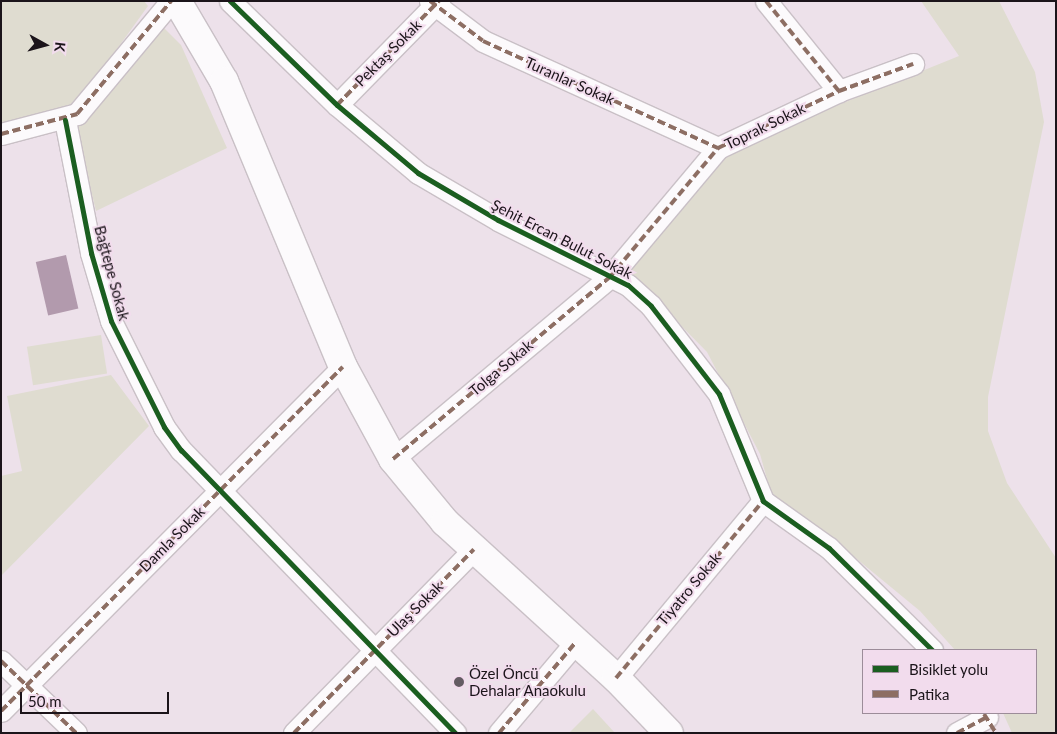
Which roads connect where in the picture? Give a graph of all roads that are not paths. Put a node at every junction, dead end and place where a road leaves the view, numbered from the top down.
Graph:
1 (171, 1) edge
2 (177, 1) edge
3 (230, 1) edge
4 (766, 1) edge
5 (435, 3) edge
6 (913, 64) dead end
7 (839, 91) junction
8 (337, 105) junction
9 (64, 120) junction
10 (1, 134) edge
11 (718, 148) junction
12 (609, 278) junction
13 (343, 367) junction
14 (393, 459) junction
15 (220, 490) junction
16 (763, 501) junction
17 (474, 549) junction
18 (576, 642) junction
19 (931, 649) edge
20 (374, 650) junction
21 (1, 661) edge
22 (616, 678) junction
23 (26, 686) junction
24 (1, 711) edge
25 (989, 721) edge
26 (76, 733) edge
27 (294, 733) edge
28 (455, 733) edge
29 (499, 733) edge
30 (669, 733) edge
31 (957, 733) edge

1 - 9 street
2 - 13 main road
3 - 8 street, Şehit Ercan Bulut Sokak
4 - 7 street
5 - 8 street, Pektaş Sokak
5 - 11 street, Turanlar Sokak
6 - 7 street, Toprak Sokak
7 - 11 street, Toprak Sokak
8 - 12 street, Şehit Ercan Bulut Sokak
9 - 10 street
9 - 15 street, Bağtepe Sokak
11 - 12 street, Toprak Sokak
12 - 14 street, Tolga Sokak
12 - 16 street, Şehit Ercan Bulut Sokak
13 - 14 main road
13 - 15 street, Damla Sokak
14 - 17 main road
15 - 20 street, Bağtepe Sokak
15 - 23 street, Damla Sokak
16 - 19 street
16 - 22 street, Tiyatro Sokak
17 - 18 main road
17 - 20 street, Ulaş Sokak
18 - 22 main road
18 - 29 street
20 - 27 street, Ulaş Sokak
20 - 28 street, Bağtepe Sokak
21 - 23 street
22 - 30 main road
23 - 24 street, Damla Sokak
23 - 26 street
25 - 31 street

